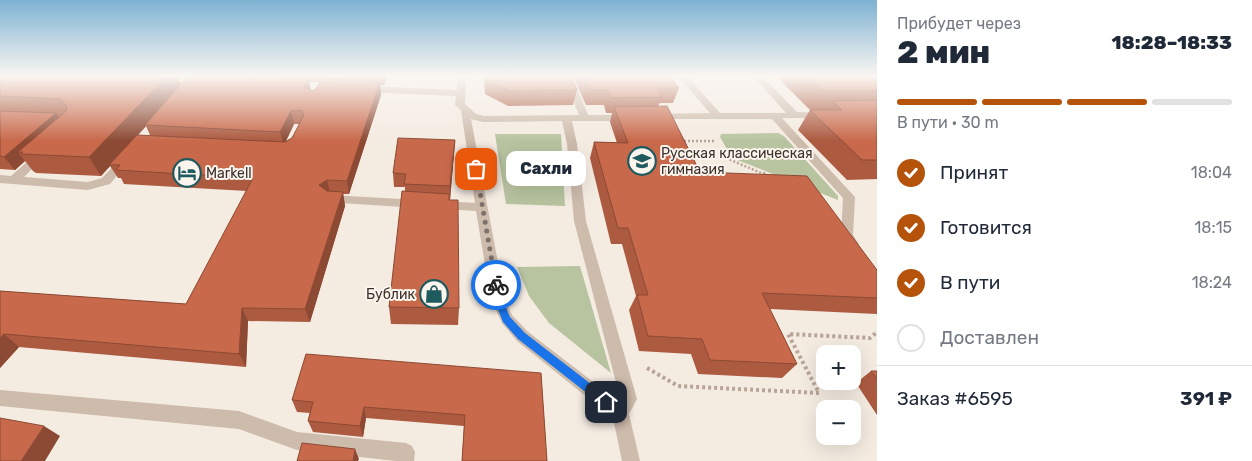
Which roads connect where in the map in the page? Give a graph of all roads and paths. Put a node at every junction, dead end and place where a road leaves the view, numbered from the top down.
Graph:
1 (460, 98) edge
2 (577, 98) edge
3 (701, 98) edge
4 (777, 98) edge
5 (465, 111) junction
6 (774, 115) junction
7 (794, 115) junction
8 (831, 115) edge
9 (718, 116) junction
10 (566, 119) junction
11 (585, 119) junction
12 (679, 141) edge
13 (715, 141) dead end
14 (50, 147) edge
15 (134, 149) edge
16 (726, 158) dead end
17 (770, 176) edge
18 (0, 179) edge
19 (14, 180) junction
20 (330, 199) edge
21 (482, 207) junction
22 (862, 256) edge
23 (877, 332) edge
24 (615, 349) junction
25 (0, 398) edge
26 (620, 413) junction
27 (405, 461) edge
28 (631, 461) edge

1 - 5 street
2 - 11 street
3 - 9 street
4 - 7 street
5 - 10 street
5 - 21 street
6 - 7 street
6 - 9 street
6 - 22 street
7 - 8 street
9 - 11 street
10 - 11 street
10 - 24 street
12 - 13 path
14 - 19 street
15 - 19 street
16 - 17 path
18 - 19 street
20 - 21 street
21 - 26 street
23 - 24 path
24 - 26 street
25 - 27 street
26 - 28 street

